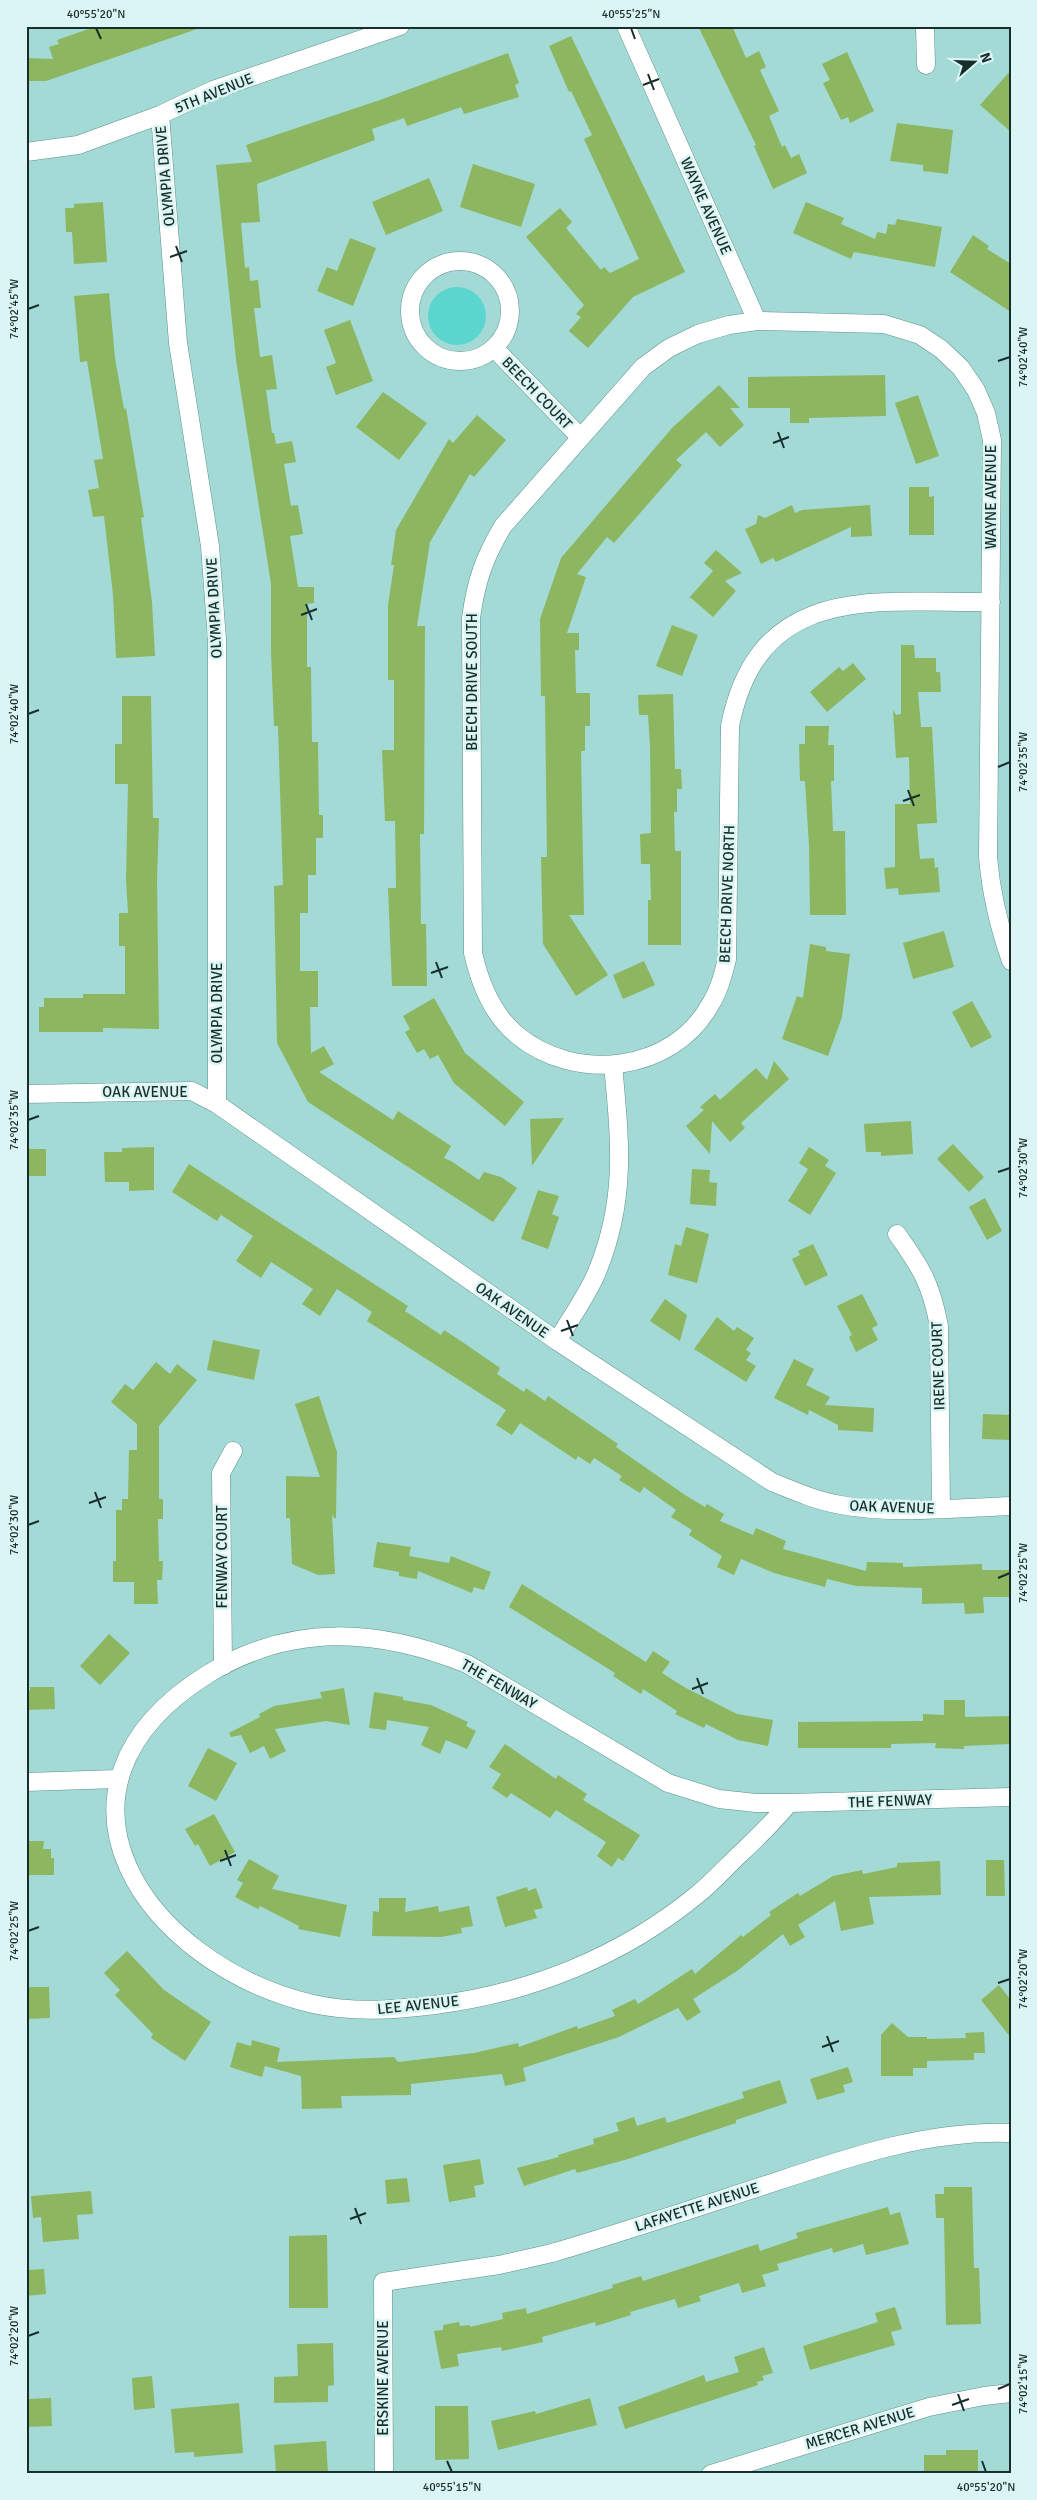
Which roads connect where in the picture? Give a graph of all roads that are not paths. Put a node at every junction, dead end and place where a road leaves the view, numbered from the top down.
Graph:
1 (400, 26) edge
2 (626, 26) edge
3 (925, 26) edge
4 (926, 65) dead end
5 (160, 115) junction
6 (26, 152) edge
7 (758, 322) junction
8 (494, 348) junction
9 (580, 437) junction
10 (991, 602) junction
11 (1011, 961) edge
12 (613, 1065) junction
13 (26, 1094) edge
14 (217, 1104) junction
15 (897, 1234) dead end
16 (557, 1341) junction
17 (233, 1451) dead end
18 (1011, 1506) edge
19 (941, 1508) junction
20 (223, 1666) junction
21 (118, 1779) junction
22 (26, 1782) edge
23 (1011, 1797) edge
24 (789, 1803) junction
25 (1011, 2133) edge
26 (383, 2282) joint
27 (1011, 2394) edge
28 (384, 2474) edge
29 (711, 2474) edge

1 - 5 street, 5TH AVENUE
2 - 7 street, WAYNE AVENUE
3 - 4 street
5 - 6 street, 5TH AVENUE
5 - 14 street, OLYMPIA DRIVE
7 - 9 street, BEECH DRIVE SOUTH
7 - 10 street, WAYNE AVENUE
8 - 8 street, BEECH COURT
8 - 9 street, BEECH COURT
9 - 12 street, BEECH DRIVE SOUTH
10 - 11 street, WAYNE AVENUE
10 - 12 street, BEECH DRIVE NORTH
12 - 16 street
13 - 14 street, OAK AVENUE
14 - 16 street, OAK AVENUE
15 - 19 street, IRENE COURT
16 - 19 street, OAK AVENUE
17 - 20 street, FENWAY COURT
18 - 19 street, OAK AVENUE
20 - 21 street, THE FENWAY
20 - 24 street, THE FENWAY
21 - 22 street
21 - 24 street, LEE AVENUE
23 - 24 street, THE FENWAY
25 - 26 street, LAFAYETTE AVENUE
26 - 28 street, ERSKINE AVENUE
27 - 29 street, MERCER AVENUE

